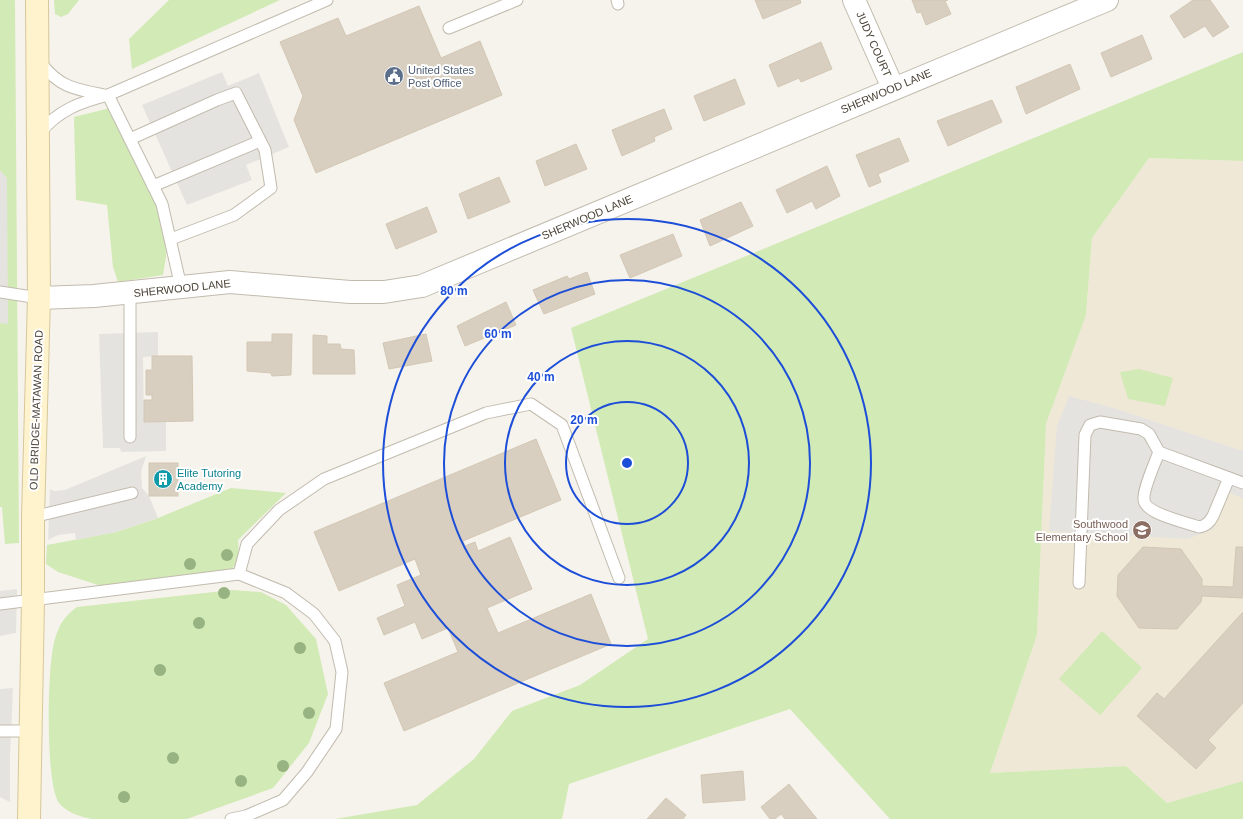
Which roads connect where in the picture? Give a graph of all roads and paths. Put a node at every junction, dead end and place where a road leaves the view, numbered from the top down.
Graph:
1 (37, 0) edge
2 (327, 0) edge
3 (517, 0) edge
4 (854, 0) edge
5 (1107, 0) edge
6 (449, 28) dead end
7 (38, 58) junction
8 (893, 88) junction
9 (108, 95) junction
10 (38, 135) junction
11 (130, 139) junction
12 (260, 141) junction
13 (153, 186) junction
14 (170, 239) junction
15 (181, 288) junction
16 (0, 292) edge
17 (130, 293) junction
18 (39, 298) junction
19 (130, 437) dead end
20 (1159, 452) junction
21 (1229, 478) junction
22 (1243, 483) edge
23 (132, 493) dead end
24 (33, 517) junction
25 (238, 574) junction
26 (619, 578) dead end
27 (1079, 583) dead end
28 (33, 600) junction
29 (0, 604) edge
30 (30, 730) junction
31 (0, 731) edge
32 (29, 819) edge
33 (231, 819) edge

1 - 7 main road, OLD BRIDGE-MATAWAN ROAD
2 - 9 lane
3 - 6 lane
4 - 8 street, JUDY COURT
5 - 8 street, SHERWOOD LANE
7 - 9 lane
7 - 10 main road, OLD BRIDGE-MATAWAN ROAD
8 - 15 street, SHERWOOD LANE
9 - 10 lane
9 - 11 lane
10 - 18 main road, OLD BRIDGE-MATAWAN ROAD
11 - 12 lane
11 - 13 lane
12 - 13 lane
12 - 14 lane
13 - 14 lane
14 - 15 lane
15 - 17 street, SHERWOOD LANE
16 - 18 lane
17 - 18 street, SHERWOOD LANE
17 - 19 lane
18 - 24 main road, OLD BRIDGE-MATAWAN ROAD
20 - 21 lane
20 - 21 lane
20 - 27 lane
21 - 22 lane
23 - 24 lane
24 - 28 main road, OLD BRIDGE-MATAWAN ROAD
25 - 26 lane
25 - 28 lane
25 - 33 lane
28 - 29 lane
28 - 30 main road, OLD BRIDGE-MATAWAN ROAD
30 - 31 lane
30 - 32 main road, OLD BRIDGE-MATAWAN ROAD

